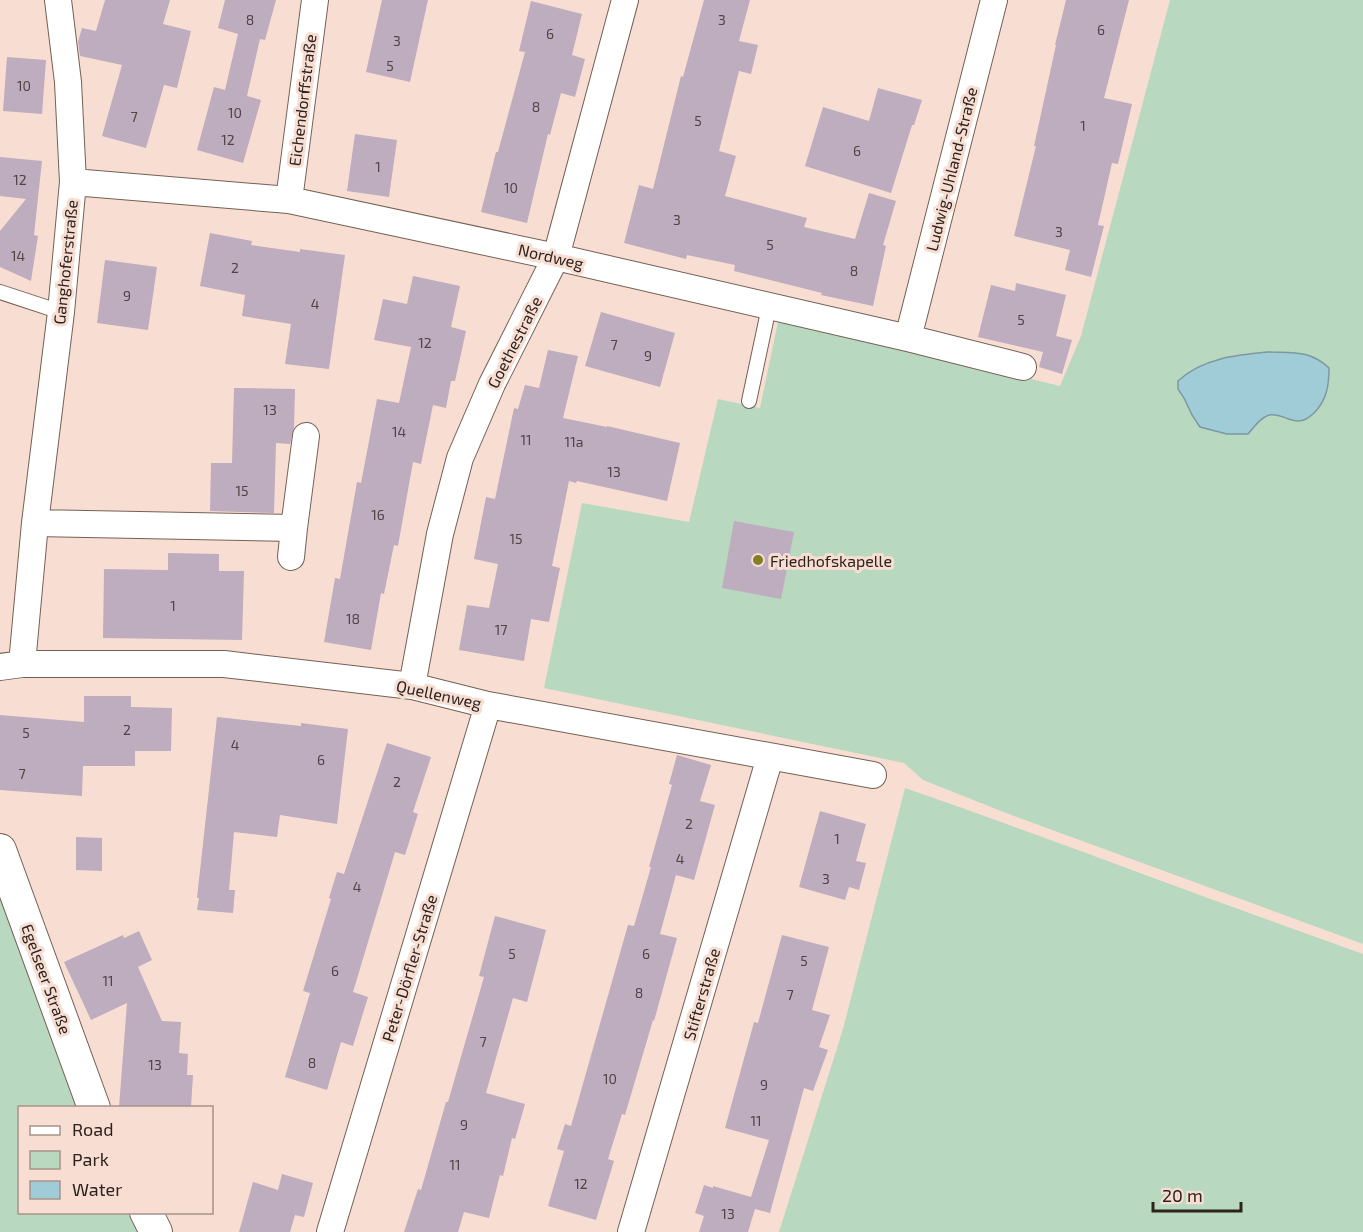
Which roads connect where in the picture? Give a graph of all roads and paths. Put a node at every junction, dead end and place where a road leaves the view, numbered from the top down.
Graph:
1 (58, 0) edge
2 (315, 0) edge
3 (625, 0) edge
4 (994, 0) edge
5 (73, 182) junction
6 (289, 200) junction
7 (556, 257) junction
8 (0, 292) edge
9 (769, 307) junction
10 (61, 312) junction
11 (908, 338) junction
12 (1023, 368) dead end
13 (749, 400) dead end
14 (306, 436) dead end
15 (35, 524) junction
16 (294, 528) junction
17 (291, 557) dead end
18 (11, 666) edge
19 (412, 686) junction
20 (488, 705) junction
21 (770, 757) junction
22 (873, 775) dead end
23 (0, 850) edge
24 (94, 1106) edge
25 (147, 1214) edge
26 (156, 1232) edge
27 (330, 1232) edge
28 (631, 1232) edge

1 - 5 street, Ganghoferstraße
2 - 6 street, Eichendorffstraße
3 - 7 street, Goethestraße
4 - 11 street, Ludwig-Uhland-Straße
5 - 6 street, Nordweg
5 - 10 street, Ganghoferstraße
6 - 7 street, Nordweg
7 - 9 street, Nordweg
7 - 19 street, Goethestraße
8 - 10 lane
9 - 11 street, Nordweg
9 - 13 lane
10 - 15 street, Ganghoferstraße
11 - 12 street, Nordweg
14 - 16 street
15 - 16 street
15 - 18 street, Ganghoferstraße
16 - 17 street
18 - 19 street, Quellenweg
19 - 20 street, Quellenweg
20 - 21 street, Quellenweg
20 - 27 street, Peter-Dörfler-Straße
21 - 22 street, Quellenweg
21 - 28 street, Stifterstraße
23 - 24 street, Egelseer Straße
25 - 26 street

